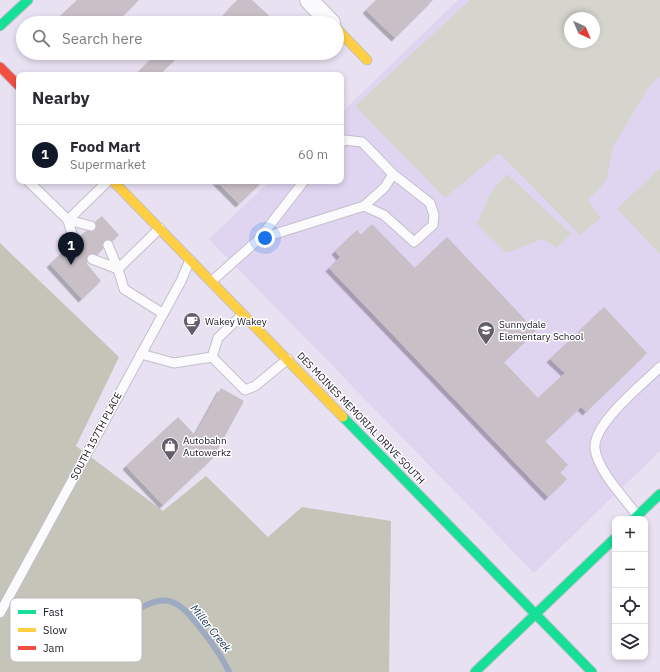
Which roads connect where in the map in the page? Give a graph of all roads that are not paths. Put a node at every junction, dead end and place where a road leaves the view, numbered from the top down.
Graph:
1 (28, 0) edge
2 (309, 0) edge
3 (324, 16) edge
4 (0, 26) edge
5 (344, 36) edge
6 (367, 60) dead end
7 (0, 67) edge
8 (16, 83) edge
9 (344, 140) edge
10 (393, 174) junction
11 (31, 184) edge
12 (105, 184) edge
13 (116, 184) edge
14 (302, 184) edge
15 (364, 206) junction
16 (68, 220) junction
17 (91, 226) dead end
18 (160, 228) junction
19 (260, 239) junction
20 (74, 241) dead end
21 (108, 245) dead end
22 (92, 259) dead end
23 (191, 259) junction
24 (118, 269) junction
25 (212, 281) junction
26 (162, 313) junction
27 (243, 313) junction
28 (141, 354) junction
29 (212, 357) junction
30 (288, 359) junction
31 (660, 367) edge
32 (660, 494) edge
33 (635, 516) edge
34 (637, 516) edge
35 (612, 541) edge
36 (0, 613) edge
37 (536, 614) junction
38 (475, 672) edge
39 (592, 672) edge

1 - 4 main road
2 - 3 street
5 - 6 main road
7 - 8 main road
9 - 10 lane
10 - 15 lane
10 - 15 lane
11 - 16 lane
12 - 16 lane
13 - 18 main road, DES MOINES MEMORIAL DRIVE SOUTH
14 - 19 lane
15 - 19 lane
16 - 17 lane
16 - 20 lane
18 - 23 main road, DES MOINES MEMORIAL DRIVE SOUTH
18 - 24 lane
19 - 25 lane
21 - 24 lane
22 - 24 lane
23 - 25 main road, DES MOINES MEMORIAL DRIVE SOUTH
23 - 26 lane, SOUTH 157TH PLACE
24 - 26 lane
25 - 27 main road, DES MOINES MEMORIAL DRIVE SOUTH
26 - 28 lane, SOUTH 157TH PLACE
27 - 29 lane
27 - 30 main road, DES MOINES MEMORIAL DRIVE SOUTH
28 - 29 lane
28 - 36 lane, SOUTH 157TH PLACE
29 - 30 lane
30 - 37 main road, DES MOINES MEMORIAL DRIVE SOUTH
31 - 33 lane
32 - 34 main road
35 - 37 main road
37 - 38 main road
37 - 39 main road, DES MOINES MEMORIAL DRIVE SOUTH

